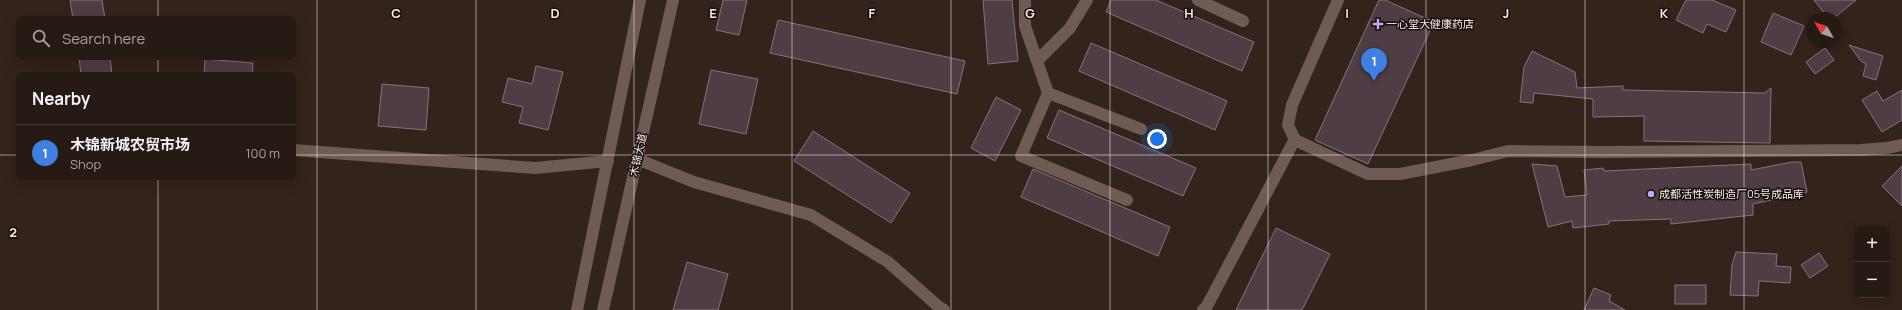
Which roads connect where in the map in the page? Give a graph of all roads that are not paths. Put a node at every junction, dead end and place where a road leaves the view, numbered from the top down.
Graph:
1 (640, 0) edge
2 (673, 0) edge
3 (1025, 0) edge
4 (1087, 0) edge
5 (1198, 0) edge
6 (1338, 0) edge
7 (1243, 21) dead end
8 (1038, 60) junction
9 (1048, 93) junction
10 (1141, 129) dead end
11 (1295, 139) junction
12 (1902, 145) edge
13 (296, 150) edge
14 (637, 158) junction
15 (608, 161) junction
16 (1127, 200) dead end
17 (577, 310) edge
18 (603, 310) edge
19 (944, 310) edge
20 (1203, 310) edge

1 - 15 street
2 - 14 street, 木锦大道
3 - 8 street
4 - 8 street
5 - 7 street
6 - 11 street
8 - 9 street
9 - 10 street
9 - 16 street
11 - 12 street
11 - 20 street
13 - 15 street
14 - 18 street, 木锦大道
14 - 19 street
15 - 17 street

